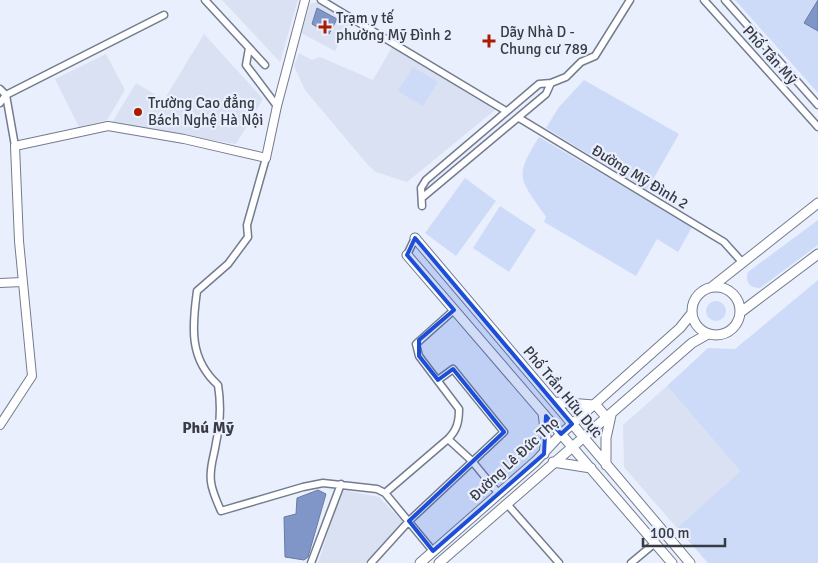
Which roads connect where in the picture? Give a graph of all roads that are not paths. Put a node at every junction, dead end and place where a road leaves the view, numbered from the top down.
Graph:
1 (205, 0) edge
2 (305, 0) edge
3 (321, 0) edge
4 (630, 0) edge
5 (704, 0) edge
6 (725, 0) edge
7 (164, 15) dead end
8 (249, 48) junction
9 (265, 65) dead end
10 (551, 83) junction
11 (0, 89) edge
12 (6, 95) junction
13 (0, 103) edge
14 (818, 105) edge
15 (276, 106) junction
16 (506, 111) junction
17 (519, 118) junction
18 (818, 127) edge
19 (16, 146) junction
20 (266, 158) junction
21 (423, 198) junction
22 (818, 203) edge
23 (422, 206) dead end
24 (415, 238) joint
25 (818, 254) edge
26 (407, 255) joint
27 (742, 262) junction
28 (22, 282) junction
29 (0, 284) edge
30 (713, 286) junction
31 (454, 310) junction
32 (740, 312) junction
33 (692, 313) junction
34 (708, 334) junction
35 (438, 380) junction
36 (554, 402) junction
37 (595, 404) junction
38 (543, 412) junction
39 (609, 417) junction
40 (572, 424) junction
41 (0, 425) edge
42 (561, 434) junction
43 (448, 439) junction
44 (584, 439) junction
45 (573, 447) junction
46 (541, 457) junction
47 (472, 461) junction
48 (550, 465) junction
49 (608, 467) junction
50 (591, 468) junction
51 (600, 478) junction
52 (341, 484) junction
53 (385, 492) junction
54 (499, 494) junction
55 (507, 504) junction
56 (409, 521) junction
57 (655, 542) junction
58 (433, 551) junction
59 (311, 563) edge
60 (371, 563) edge
61 (420, 563) edge
62 (438, 563) edge
63 (560, 563) edge
64 (631, 563) edge
65 (672, 563) edge
66 (690, 563) edge

1 - 8 street
2 - 15 street
3 - 16 street
4 - 10 street
5 - 18 street, Phố Tân Mỹ
6 - 14 street, Phố Tân Mỹ
7 - 12 street
8 - 9 street
8 - 15 street
10 - 16 street
10 - 17 street
11 - 12 street
12 - 13 street
12 - 19 street
15 - 20 street
16 - 21 street
17 - 21 street
17 - 27 street, Đường Mỹ Đình 2
19 - 20 street
19 - 28 street
20 - 52 street
21 - 23 street
22 - 27 main road
24 - 26 street
24 - 36 main road, Phố Trần Hữu Dực
25 - 32 main road
26 - 31 main road, Phố Trần Hữu Dực
27 - 30 main road
28 - 29 street
28 - 41 street
30 - 32 main road
30 - 33 main road
31 - 35 street
31 - 38 main road, Phố Trần Hữu Dực
32 - 34 main road
33 - 34 main road
33 - 37 main road, Đường Lê Đức Thọ
34 - 39 main road, Đường Lê Đức Thọ
35 - 43 street
35 - 47 street
36 - 37 main road
36 - 40 main road, Phố Trần Hữu Dực
37 - 39 main road
37 - 40 main road, Đường Lê Đức Thọ
38 - 42 main road, Phố Trần Hữu Dực
38 - 46 main road
39 - 44 main road, Đường Lê Đức Thọ
39 - 49 main road
40 - 42 main road, Đường Lê Đức Thọ
40 - 44 main road, Phố Trần Hữu Dực
42 - 45 main road, Phố Trần Hữu Dực
42 - 46 main road, Đường Lê Đức Thọ
43 - 47 street
43 - 53 street
44 - 45 main road, Đường Lê Đức Thọ
44 - 49 main road, Phố Trần Hữu Dực
45 - 48 main road, Đường Lê Đức Thọ
45 - 50 main road, Phố Trần Hữu Dực
46 - 48 main road
46 - 54 main road, Đường Lê Đức Thọ
47 - 54 street
47 - 56 street
48 - 50 main road
48 - 55 main road, Đường Lê Đức Thọ
49 - 51 main road
49 - 66 main road, Phố Trần Hữu Dực
50 - 51 main road, Phố Trần Hữu Dực
51 - 57 main road, Phố Trần Hữu Dực
52 - 53 street
52 - 59 street
53 - 56 street
54 - 58 main road, Đường Lê Đức Thọ
55 - 62 main road, Đường Lê Đức Thọ
55 - 63 street
56 - 58 street
56 - 60 street
57 - 64 street
57 - 65 main road, Phố Trần Hữu Dực
58 - 61 main road, Đường Lê Đức Thọ

